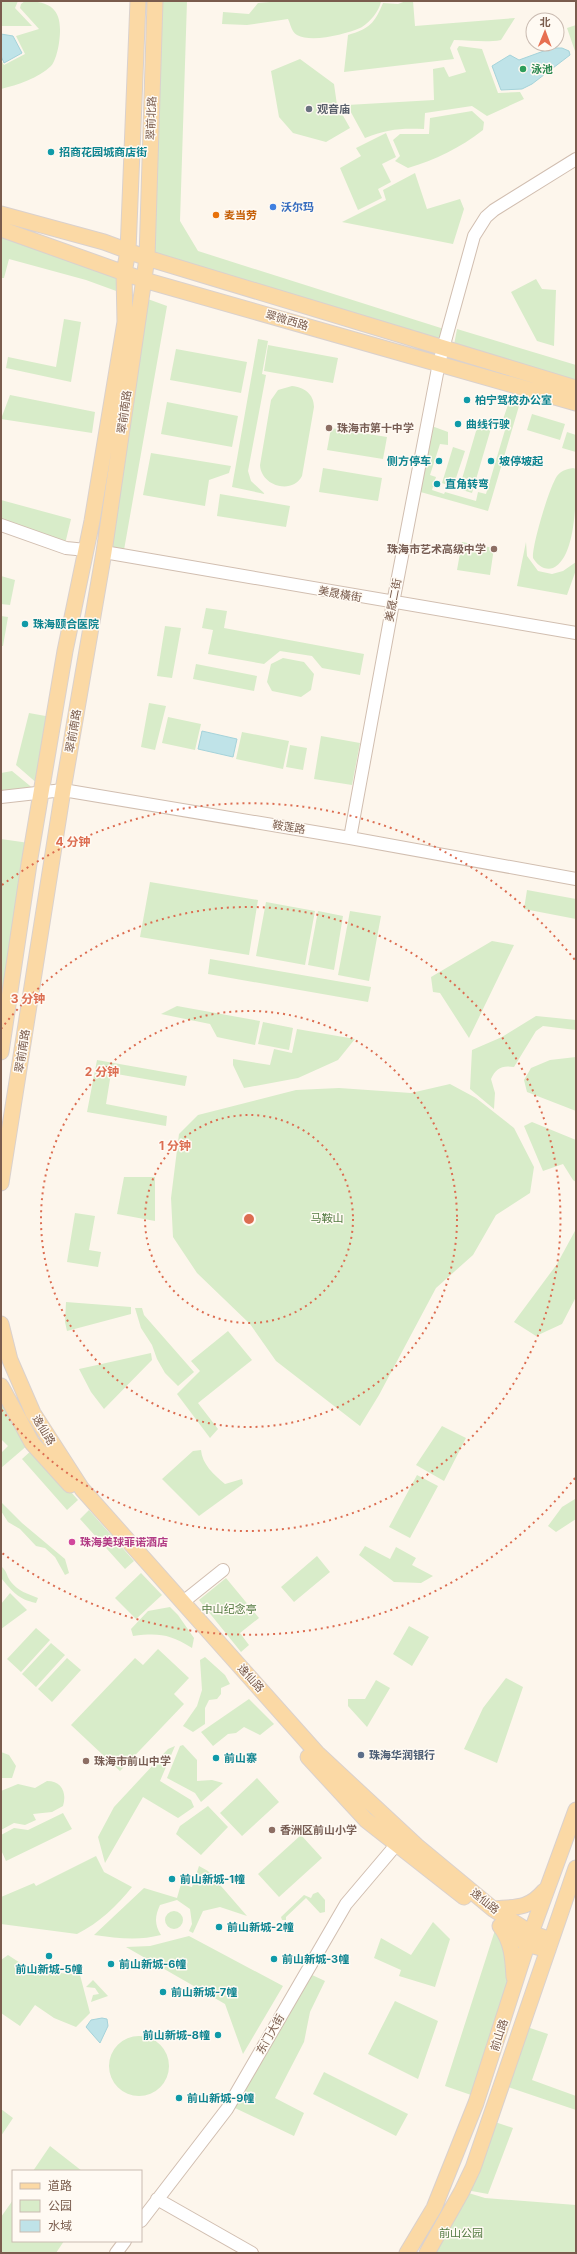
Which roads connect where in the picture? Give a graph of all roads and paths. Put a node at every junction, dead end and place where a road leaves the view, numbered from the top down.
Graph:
1 (138, 1) edge
2 (155, 1) edge
3 (576, 159) edge
4 (1, 214) edge
5 (1, 229) edge
6 (65, 231) junction
7 (60, 250) junction
8 (128, 251) junction
9 (147, 258) junction
10 (124, 273) junction
11 (144, 280) junction
12 (445, 347) junction
13 (439, 363) junction
14 (576, 388) edge
15 (576, 403) edge
16 (1, 525) edge
17 (86, 550) junction
18 (104, 552) junction
19 (393, 603) junction
20 (576, 633) edge
21 (63, 790) junction
22 (42, 792) junction
23 (1, 797) edge
24 (350, 838) junction
25 (576, 879) edge
26 (1, 1052) edge
27 (1, 1183) edge
28 (1, 1329) edge
29 (5, 1361) edge
30 (1, 1386) edge
31 (5, 1397) edge
32 (224, 1570) dead end
33 (183, 1602) junction
34 (576, 1810) edge
35 (396, 1845) junction
36 (576, 1868) edge
37 (548, 1887) junction
38 (491, 1912) junction
39 (529, 1939) junction
40 (549, 1945) junction
41 (515, 1984) junction
42 (157, 2199) junction
43 (142, 2220) edge
44 (124, 2242) edge
45 (116, 2253) edge
46 (252, 2253) edge
47 (406, 2253) edge
48 (427, 2253) edge

1 - 8 main road, 翠前北路
2 - 9 main road, 翠前北路
3 - 12 street, 美晟二街
4 - 6 main road, 翠微西路
5 - 7 main road, 翠微西路
6 - 7 main road
6 - 8 main road, 翠微西路
7 - 10 main road, 翠微西路
8 - 9 main road, 翠微西路
8 - 10 main road, 翠前南路
9 - 11 main road, 翠前北路
9 - 12 main road, 翠微西路
10 - 11 main road, 翠微西路
10 - 17 main road, 翠前南路
11 - 13 main road, 翠微西路
11 - 18 main road, 翠前南路
12 - 13 street, 美晟二街
12 - 14 main road, 翠微西路
13 - 15 main road, 翠微西路
13 - 19 street, 美晟二街
16 - 17 street
17 - 22 main road, 翠前南路
18 - 19 street, 美晟橫街
18 - 21 main road, 翠前南路
19 - 20 street, 美晟橫街
19 - 24 street, 美晟二街
21 - 22 street, 鞍莲路
21 - 24 street, 鞍莲路
21 - 27 main road, 翠前南路
22 - 23 street, 鞍莲路
22 - 26 main road, 翠前南路
24 - 25 street, 鞍莲路
28 - 29 main road
29 - 33 main road, 逸仙路
30 - 31 main road, 逸仙路
31 - 35 main road, 逸仙路
32 - 33 street
33 - 38 main road, 逸仙路
34 - 37 main road, 前山路
35 - 38 main road, 逸仙路
35 - 42 street, 东门大街
36 - 40 main road, 前山路
37 - 38 main road
37 - 39 main road, 前山路
38 - 39 main road, 逸仙路
38 - 41 main road
39 - 40 main road, 逸仙路
39 - 41 main road, 前山路
40 - 48 main road, 前山路
41 - 47 main road, 前山路
42 - 43 street, 东门大街
42 - 46 street
44 - 45 street

